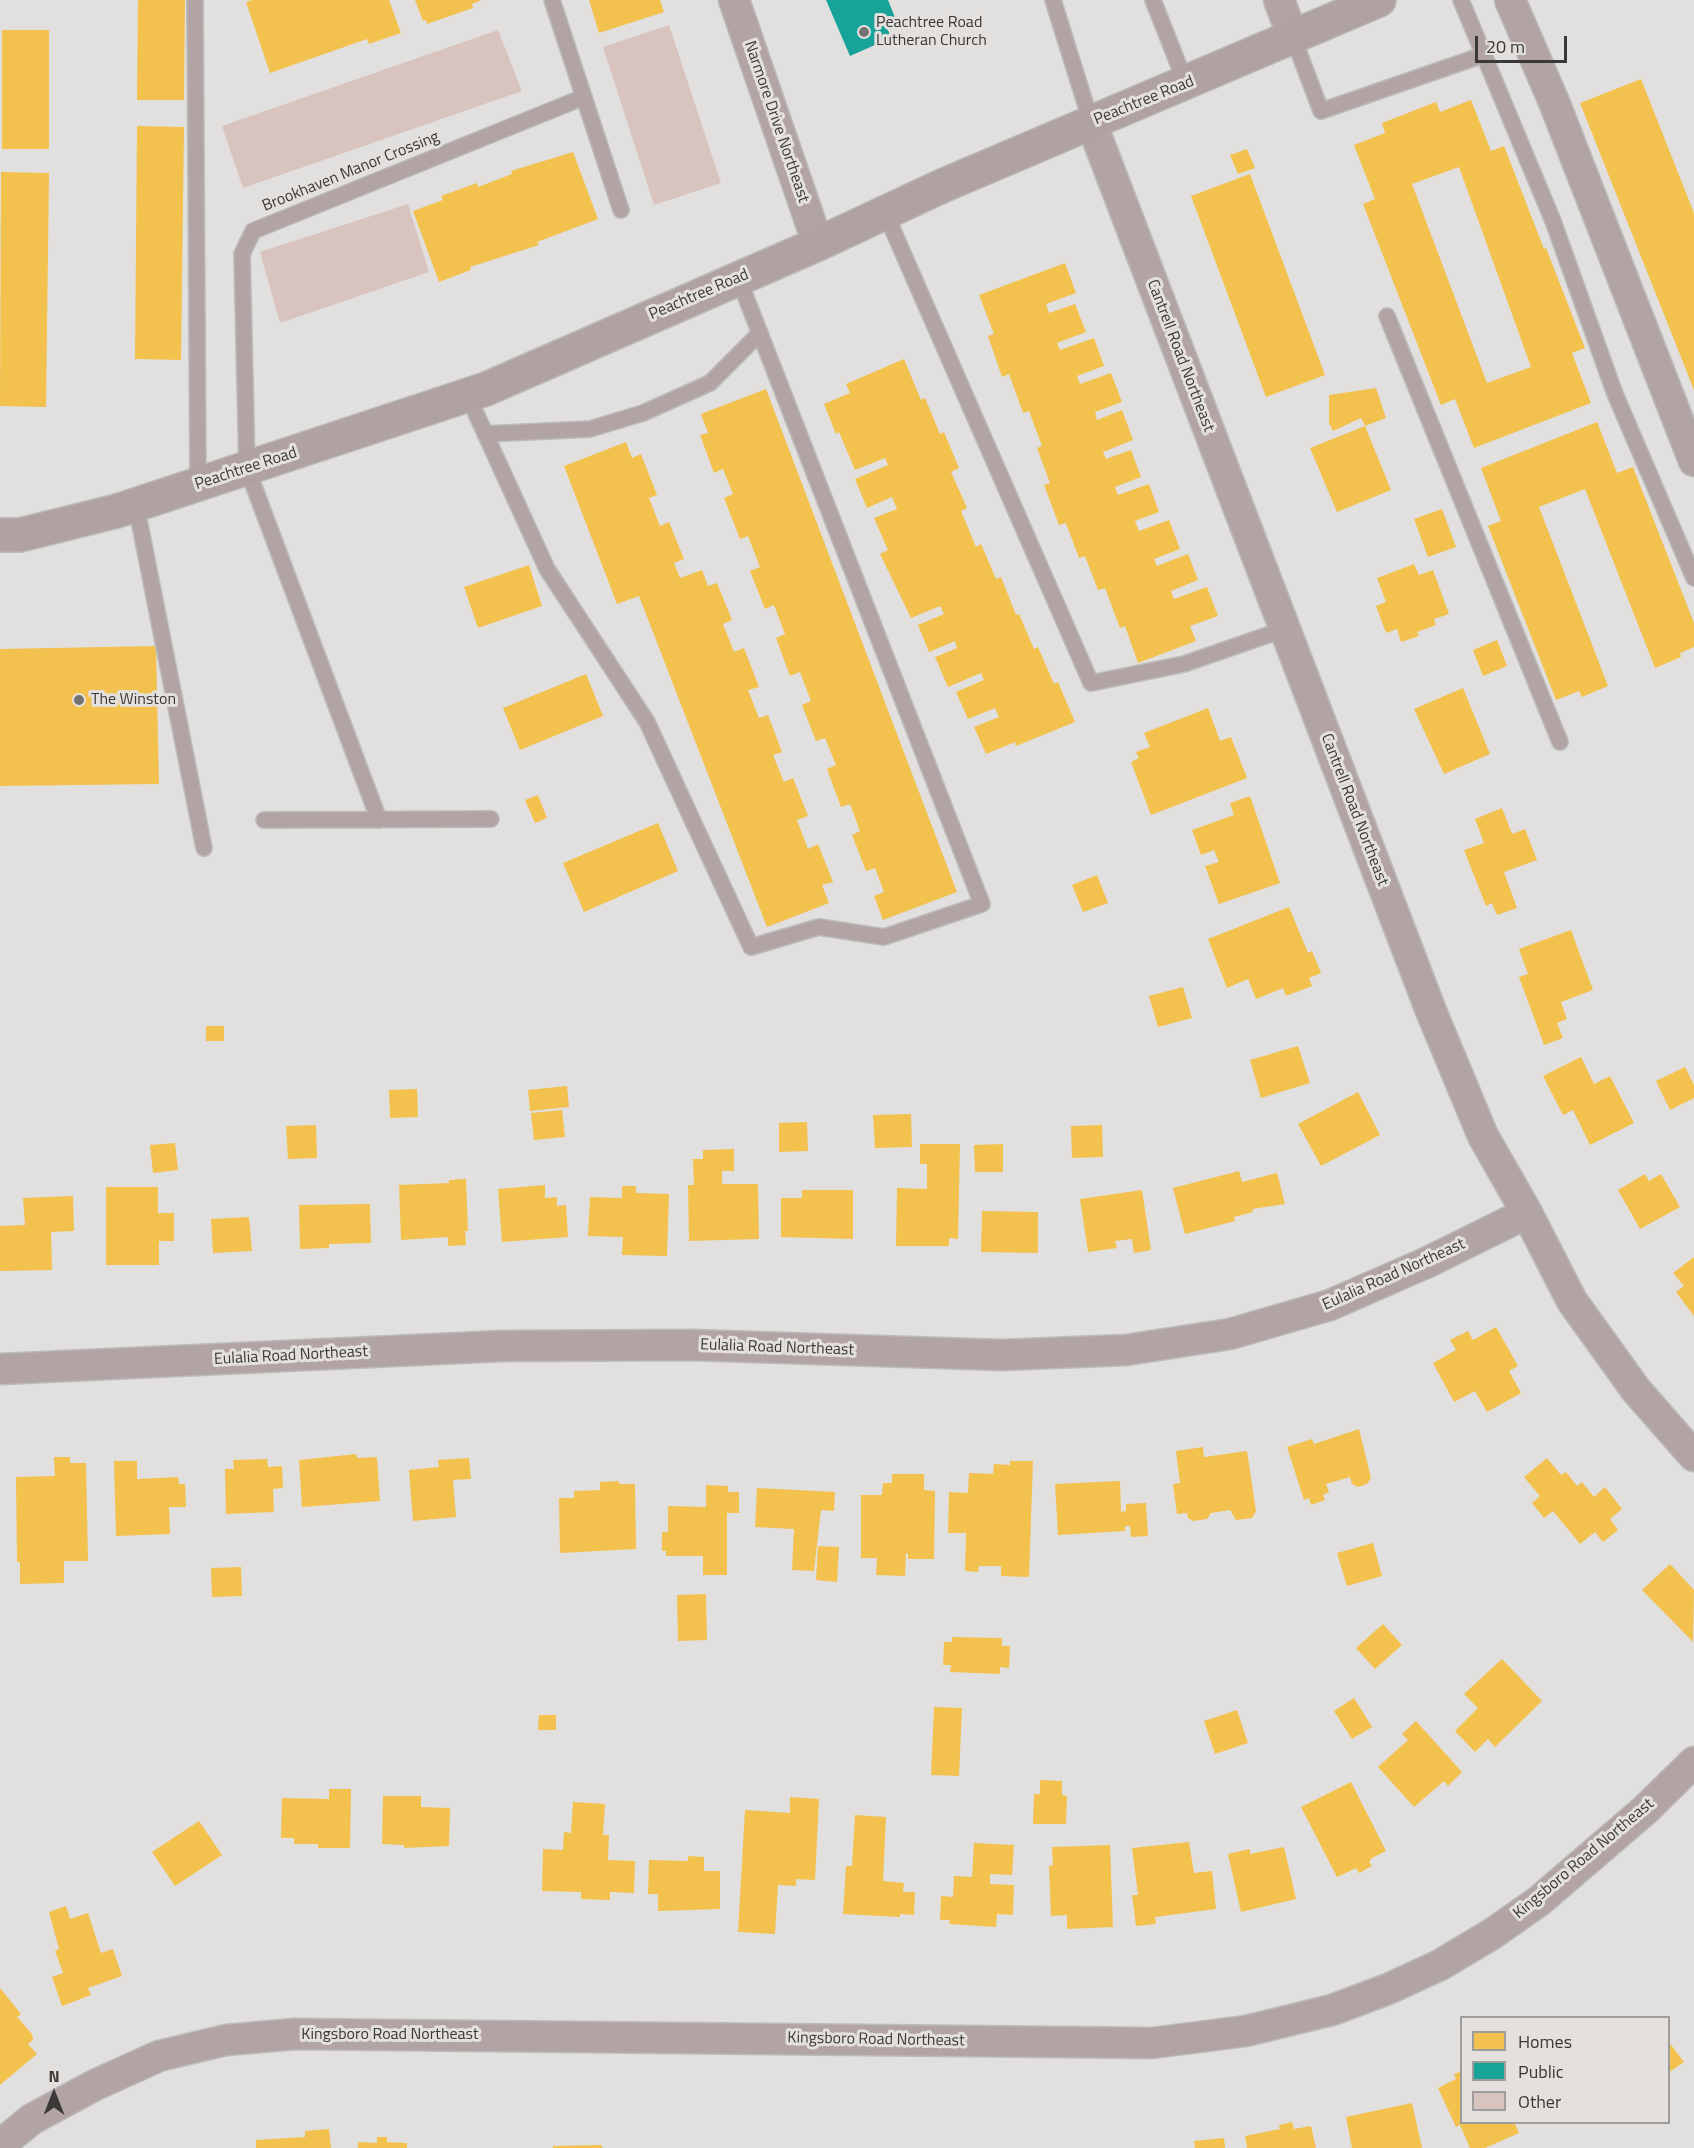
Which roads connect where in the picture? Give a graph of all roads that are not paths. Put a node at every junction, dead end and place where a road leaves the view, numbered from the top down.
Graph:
1 (195, 0) edge
2 (552, 0) edge
3 (734, 0) edge
4 (1053, 0) edge
5 (1153, 0) edge
6 (1279, 0) edge
7 (1379, 0) edge
8 (1461, 0) edge
9 (1510, 0) edge
10 (1293, 37) junction
11 (1483, 54) junction
12 (1186, 84) junction
13 (584, 97) junction
14 (1091, 122) junction
15 (621, 210) dead end
16 (885, 212) junction
17 (818, 244) junction
18 (738, 278) junction
19 (1387, 316) dead end
20 (760, 333) junction
21 (468, 396) junction
22 (485, 434) junction
23 (1694, 461) edge
24 (247, 468) junction
25 (198, 485) junction
26 (136, 506) junction
27 (0, 536) edge
28 (1694, 578) edge
29 (1285, 629) junction
30 (1560, 742) dead end
31 (492, 819) dead end
32 (264, 820) dead end
33 (379, 820) junction
34 (204, 848) dead end
35 (1527, 1212) junction
36 (0, 1370) edge
37 (1694, 1456) edge
38 (1694, 1762) edge
39 (0, 2145) edge

1 - 25 lane
2 - 13 lane
3 - 17 street, Narmore Drive Northeast
4 - 14 lane
5 - 12 lane
6 - 10 street
7 - 10 highway, Peachtree Road
8 - 11 lane
9 - 23 street
10 - 11 lane
10 - 12 highway, Peachtree Road
11 - 28 lane
12 - 14 highway, Peachtree Road
13 - 15 lane
13 - 24 lane, Brookhaven Manor Crossing
14 - 16 highway, Peachtree Road
14 - 29 street, Cantrell Road Northeast
16 - 17 highway, Peachtree Road
16 - 29 lane
17 - 18 highway, Peachtree Road
18 - 20 lane
18 - 21 highway, Peachtree Road
19 - 30 lane
20 - 22 lane
20 - 22 lane
21 - 22 lane
21 - 24 highway, Peachtree Road
24 - 25 highway, Peachtree Road
24 - 33 lane, Brookhaven Manor Crossing
25 - 26 highway, Peachtree Road
26 - 27 highway, Peachtree Road
26 - 34 lane
29 - 35 street, Cantrell Road Northeast
31 - 33 lane
32 - 33 lane
35 - 36 street, Eulalia Road Northeast
35 - 37 street, Cantrell Road Northeast
38 - 39 street, Kingsboro Road Northeast

